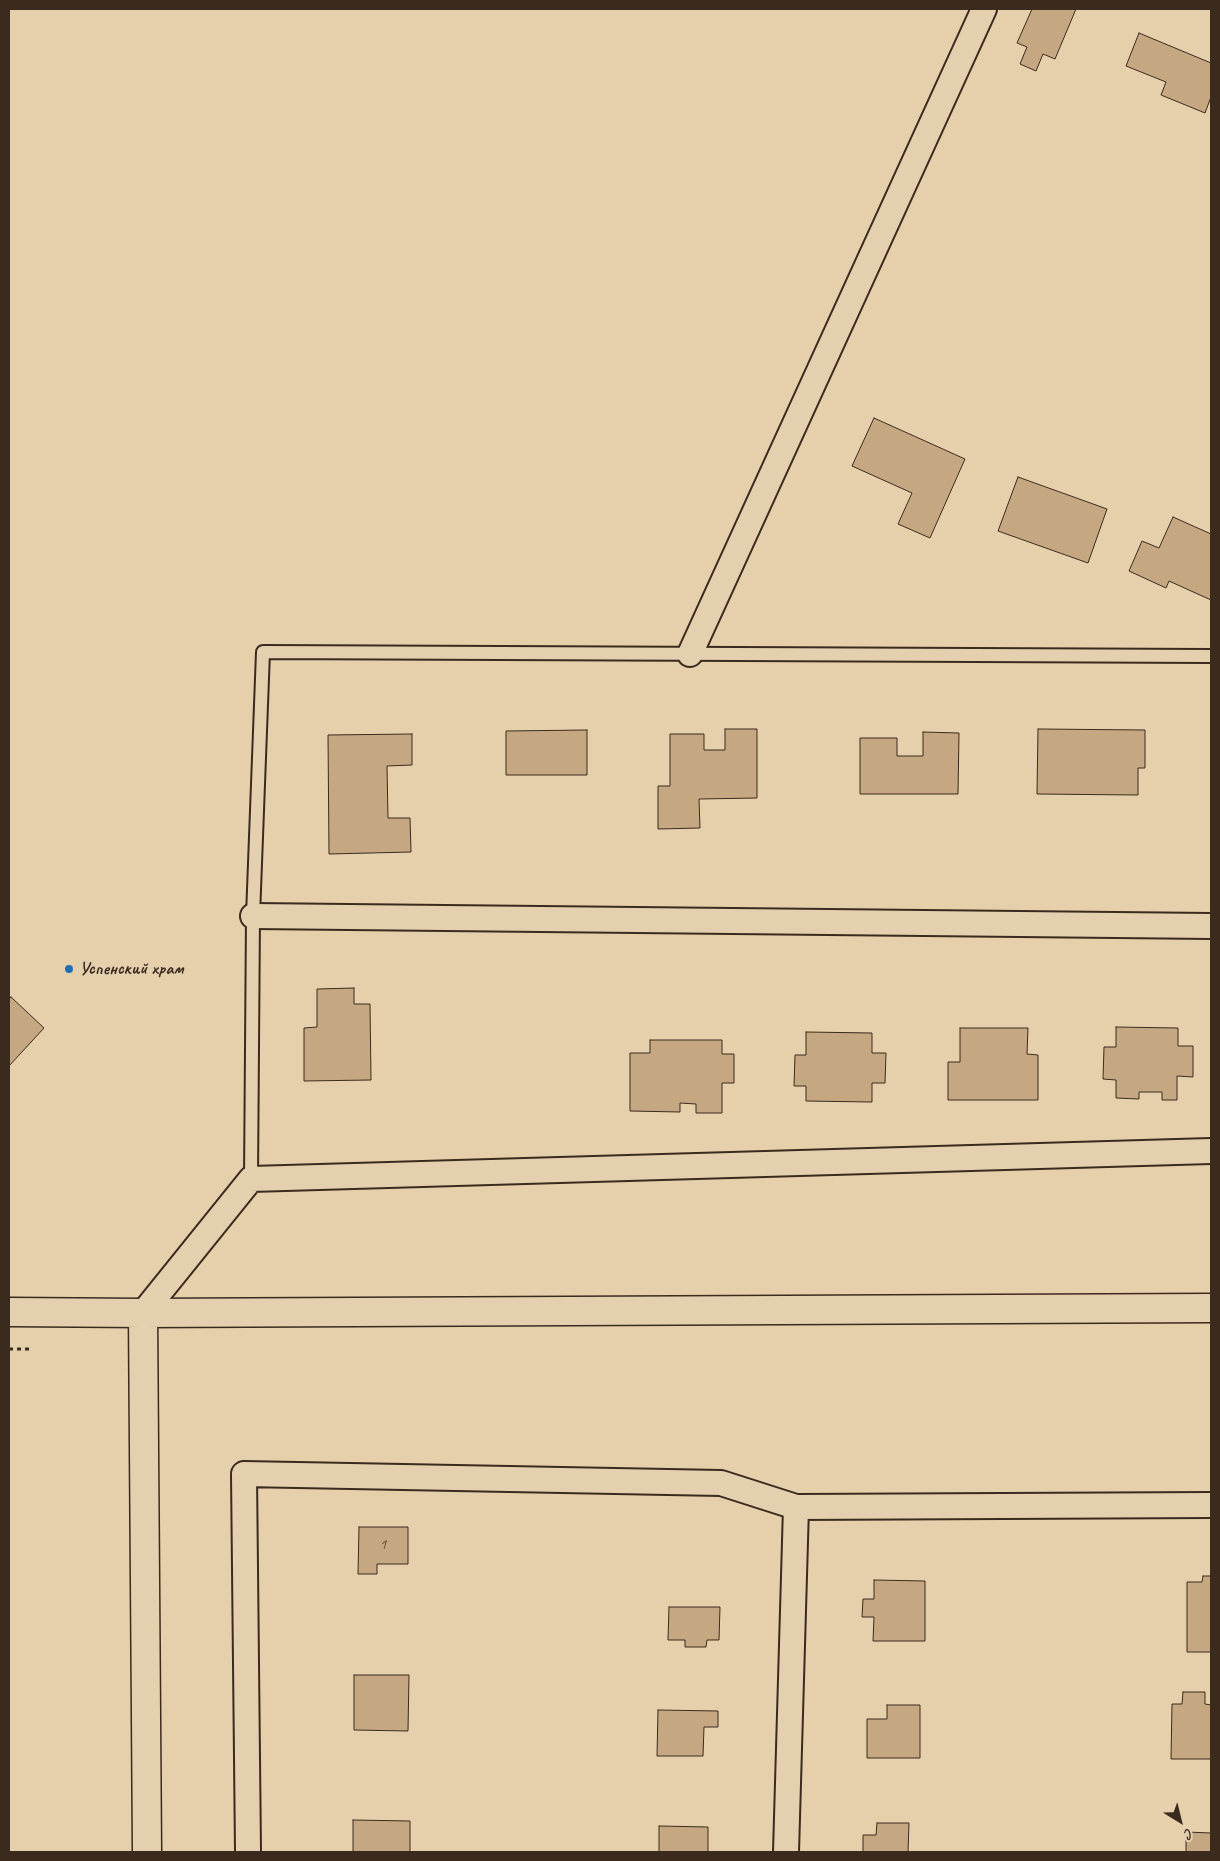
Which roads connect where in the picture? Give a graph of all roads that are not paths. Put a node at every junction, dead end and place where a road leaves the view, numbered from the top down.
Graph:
1 (984, 9) edge
2 (690, 654) junction
3 (1211, 656) edge
4 (253, 916) junction
5 (1211, 926) edge
6 (1211, 1151) edge
7 (251, 1179) junction
8 (1211, 1308) edge
9 (9, 1312) edge
10 (143, 1313) junction
11 (1211, 1505) edge
12 (796, 1507) junction
13 (147, 1852) edge
14 (248, 1852) edge
15 (786, 1852) edge

1 - 2 street
2 - 3 lane
2 - 4 lane
4 - 5 street
4 - 7 lane
6 - 7 street
7 - 10 street
8 - 10 street
9 - 10 street
10 - 13 street
11 - 12 street
12 - 14 street
12 - 15 street

